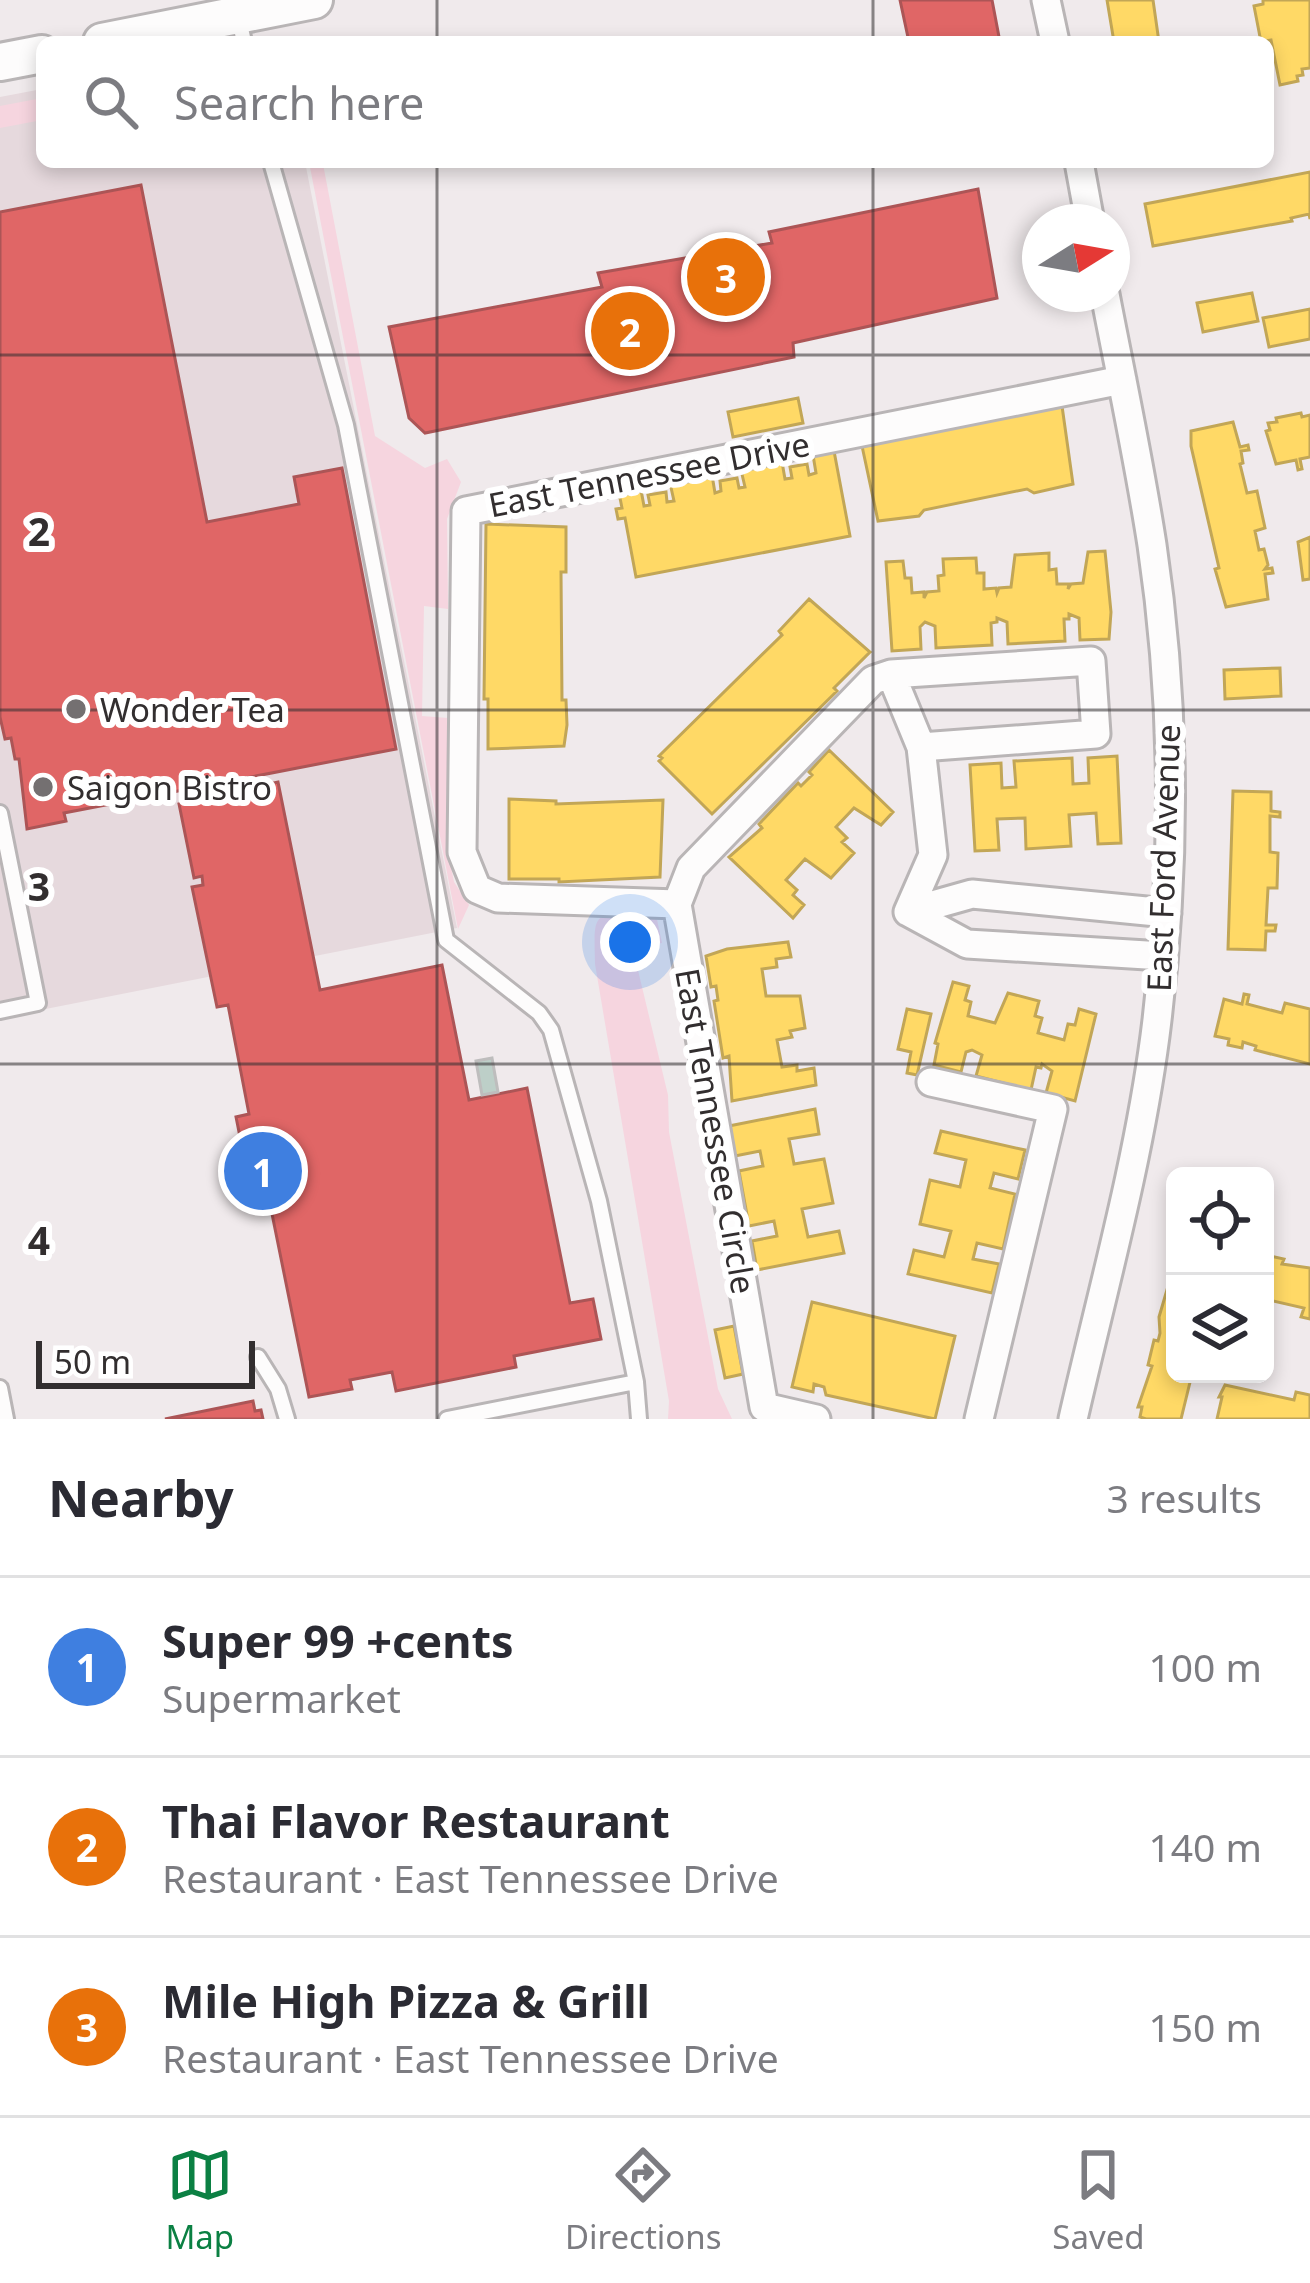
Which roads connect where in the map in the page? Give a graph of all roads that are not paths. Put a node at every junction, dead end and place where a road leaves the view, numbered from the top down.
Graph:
1 (314, 0) edge
2 (1046, 0) edge
3 (241, 28) edge
4 (162, 36) edge
5 (1054, 36) edge
6 (36, 55) edge
7 (0, 62) edge
8 (273, 168) edge
9 (1079, 168) edge
10 (1086, 204) edge
11 (1109, 312) edge
12 (1122, 380) junction
13 (891, 674) junction
14 (921, 747) junction
15 (0, 813) edge
16 (677, 904) junction
17 (908, 912) junction
18 (1167, 913) junction
19 (1163, 956) junction
20 (0, 1011) edge
21 (931, 1082) dead end
22 (258, 1357) dead end
23 (636, 1382) junction
24 (0, 1388) edge
25 (6, 1419) edge
26 (287, 1419) edge
27 (447, 1419) edge
28 (639, 1419) edge
29 (816, 1419) edge
30 (979, 1419) edge
31 (1073, 1419) edge

1 - 3 main road
2 - 5 street
3 - 4 main road
6 - 7 main road
8 - 23 lane
9 - 10 street
11 - 12 street, East Ford Avenue
12 - 16 street, East Tennessee Drive
12 - 18 street, East Ford Avenue
13 - 14 street
13 - 14 street
13 - 16 street
14 - 17 street
15 - 20 lane
16 - 29 street, East Tennessee Circle
17 - 18 street
17 - 19 street
18 - 19 street, East Ford Avenue
19 - 31 street, East Ford Avenue
21 - 30 street
22 - 26 lane
23 - 27 lane
23 - 28 lane
24 - 25 lane

